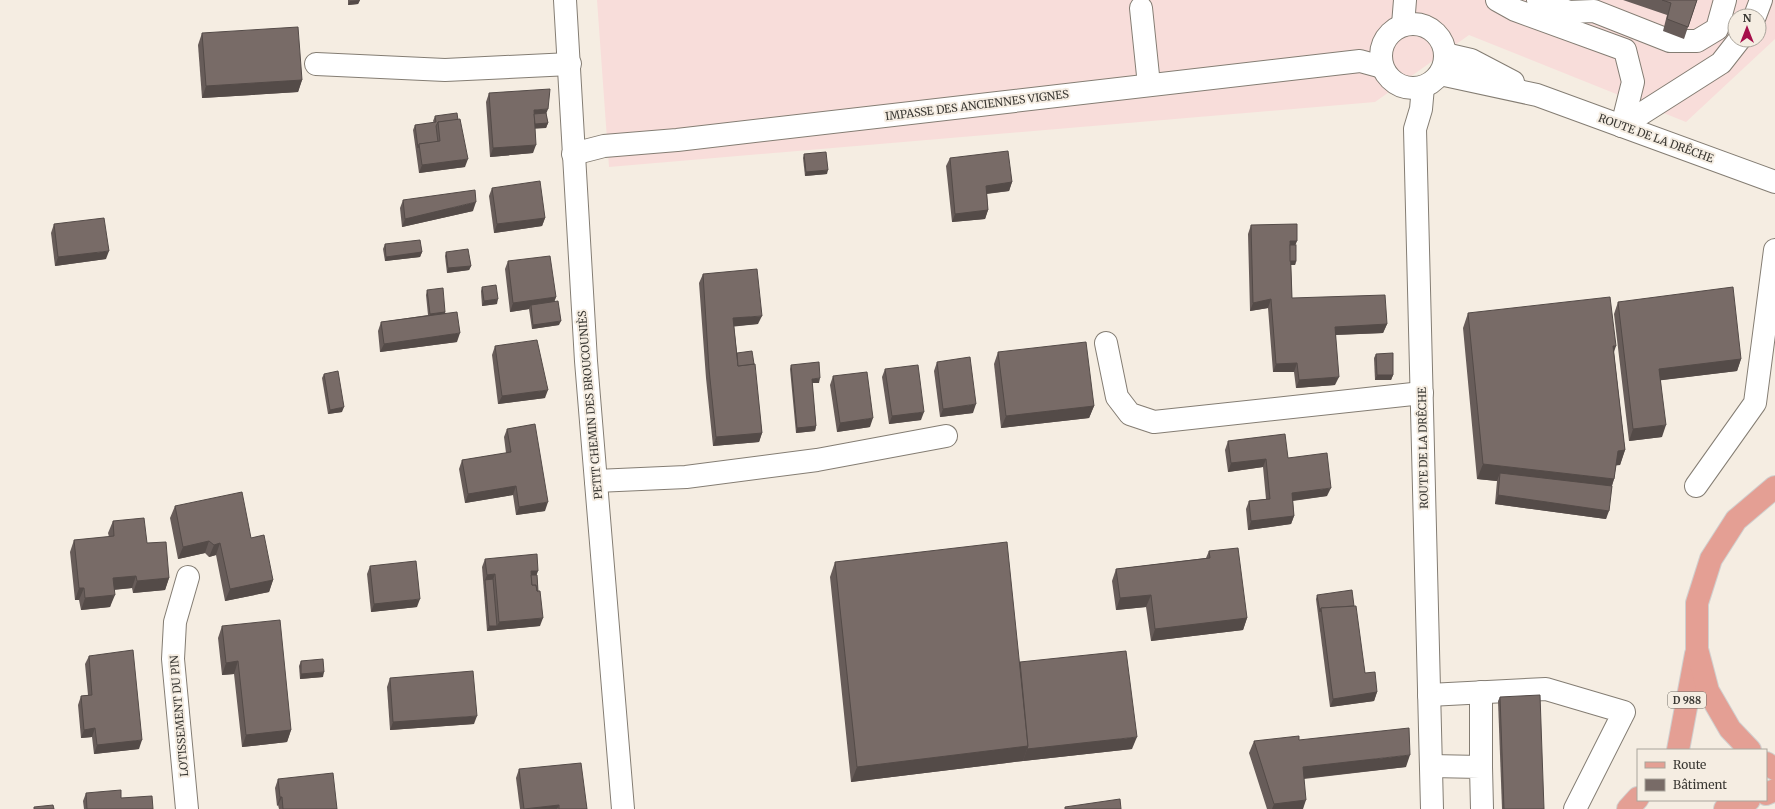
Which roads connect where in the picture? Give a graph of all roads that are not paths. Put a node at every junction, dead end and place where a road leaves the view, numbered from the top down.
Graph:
1 (565, 0) edge
2 (1405, 0) edge
3 (1413, 0) edge
4 (1538, 0) edge
5 (1725, 0) edge
6 (1508, 3) edge
7 (1141, 8) dead end
8 (1411, 25) junction
9 (1733, 48) edge
10 (316, 64) dead end
11 (570, 64) junction
12 (1382, 66) junction
13 (1436, 72) junction
14 (1149, 85) junction
15 (1622, 126) junction
16 (573, 154) junction
17 (1775, 182) edge
18 (1775, 250) edge
19 (1106, 343) dead end
20 (1422, 393) junction
21 (946, 436) dead end
22 (596, 481) junction
23 (1696, 486) dead end
24 (1775, 488) edge
25 (188, 577) dead end
26 (1697, 649) junction
27 (1481, 692) junction
28 (1430, 695) junction
29 (1678, 749) edge
30 (1749, 749) edge
31 (1431, 766) junction
32 (1481, 767) junction
33 (1637, 799) edge
34 (1747, 801) edge
35 (186, 809) edge
36 (623, 809) edge
37 (1432, 809) edge
38 (1482, 809) edge
39 (1575, 809) edge
40 (1628, 809) edge
41 (1725, 809) edge

1 - 11 street, PETIT CHEMIN DES BROUCOUNIÈS
2 - 8 street
3 - 8 street
4 - 5 street
6 - 15 street
7 - 14 street
8 - 12 street
8 - 13 street
9 - 15 street
10 - 11 street
11 - 16 street, PETIT CHEMIN DES BROUCOUNIÈS
12 - 13 street
12 - 14 street, IMPASSE DES ANCIENNES VIGNES
13 - 15 street, ROUTE DE LA DRÊCHE
13 - 20 street, ROUTE DE LA DRÊCHE
14 - 16 street, IMPASSE DES ANCIENNES VIGNES
15 - 17 street, ROUTE DE LA DRÊCHE
16 - 22 street, PETIT CHEMIN DES BROUCOUNIÈS
18 - 23 street
19 - 20 street
20 - 28 street, ROUTE DE LA DRÊCHE
21 - 22 street
22 - 36 street, PETIT CHEMIN DES BROUCOUNIÈS
24 - 26 main road
25 - 35 street, LOTISSEMENT DU PIN
26 - 29 main road, D 988
26 - 30 main road
27 - 28 street
27 - 32 street
27 - 39 street
28 - 31 street, ROUTE DE LA DRÊCHE
31 - 32 street
31 - 37 street, ROUTE DE LA DRÊCHE
32 - 38 street
33 - 40 main road
34 - 41 main road

